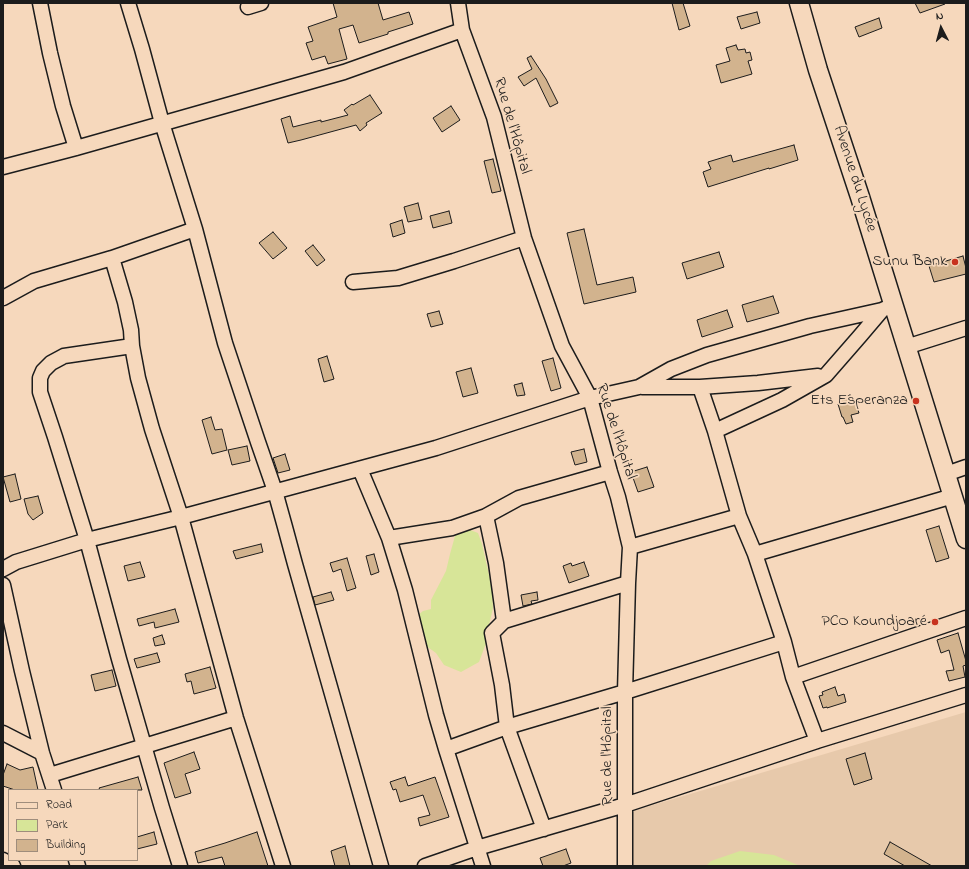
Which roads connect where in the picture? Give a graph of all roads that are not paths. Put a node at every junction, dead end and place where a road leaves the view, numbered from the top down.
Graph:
1 (40, 3) edge
2 (128, 3) edge
3 (458, 3) edge
4 (799, 3) edge
5 (462, 30) junction
6 (162, 123) junction
7 (76, 148) junction
8 (3, 168) edge
9 (194, 229) junction
10 (524, 238) junction
11 (112, 258) junction
12 (353, 282) dead end
13 (3, 298) edge
14 (887, 308) junction
15 (966, 328) edge
16 (132, 346) junction
17 (906, 347) junction
18 (826, 375) junction
19 (639, 387) junction
20 (700, 388) junction
21 (590, 398) junction
22 (715, 431) junction
23 (966, 467) edge
24 (360, 469) junction
25 (610, 472) junction
26 (946, 474) junction
27 (275, 491) junction
28 (953, 496) junction
29 (181, 516) junction
30 (486, 516) junction
31 (739, 516) junction
32 (389, 538) junction
33 (966, 539) edge
34 (86, 540) junction
35 (630, 547) junction
36 (755, 554) junction
37 (3, 569) edge
38 (628, 583) junction
39 (3, 585) edge
40 (966, 618) edge
41 (7, 620) edge
42 (504, 621) junction
43 (784, 642) junction
44 (793, 677) junction
45 (625, 692) junction
46 (966, 695) edge
47 (236, 718) junction
48 (507, 727) junction
49 (3, 733) edge
50 (817, 741) junction
51 (144, 747) junction
52 (446, 749) junction
53 (42, 753) junction
54 (50, 775) junction
55 (54, 789) edge
56 (625, 805) junction
57 (544, 829) junction
58 (477, 848) junction
59 (3, 860) edge
60 (14, 866) edge
61 (180, 866) edge
62 (283, 866) edge
63 (381, 866) edge
64 (425, 866) edge
65 (483, 866) edge
66 (626, 866) edge

1 - 7 street
2 - 6 street
3 - 5 street, Rue de l'Hôpital
4 - 14 main road, Avenue du Lycée
5 - 6 street
5 - 10 street, Rue de l'Hôpital
6 - 7 street
6 - 9 street
7 - 8 street
9 - 11 street
9 - 27 street
10 - 12 street
10 - 21 street, Rue de l'Hôpital
11 - 13 street
11 - 16 street
14 - 17 main road, Avenue du Lycée
14 - 18 street
14 - 19 street
15 - 17 street
16 - 29 street
16 - 34 street
17 - 26 main road, Avenue du Lycée
18 - 20 street
18 - 22 street
19 - 20 street
19 - 21 street
20 - 22 street
21 - 24 street
21 - 25 street, Rue de l'Hôpital
22 - 31 street
23 - 26 street
24 - 27 street
24 - 32 street
25 - 30 street
25 - 35 street, Rue de l'Hôpital
26 - 28 main road, Avenue du Lycée
27 - 29 street
27 - 63 street
28 - 33 main road, Avenue du Lycée
28 - 36 street
29 - 34 street
29 - 47 street
30 - 32 street
30 - 42 street
31 - 35 street
31 - 36 street
32 - 52 street
34 - 37 street
34 - 51 street
35 - 38 street, Rue de l'Hôpital
36 - 43 street
38 - 42 street
38 - 45 street, Rue de l'Hôpital
39 - 41 street
40 - 44 street
41 - 53 street
42 - 48 street
43 - 44 street
43 - 45 street
44 - 50 street
45 - 48 street
45 - 56 street, Rue de l'Hôpital
46 - 50 street
47 - 51 street
47 - 62 street
48 - 52 street
48 - 57 street
49 - 53 street
50 - 56 street
51 - 54 street
51 - 61 street
52 - 58 street
53 - 54 street
54 - 55 street
56 - 57 street
56 - 66 street, Rue de l'Hôpital
57 - 58 street
58 - 64 street
58 - 65 street
59 - 60 street

